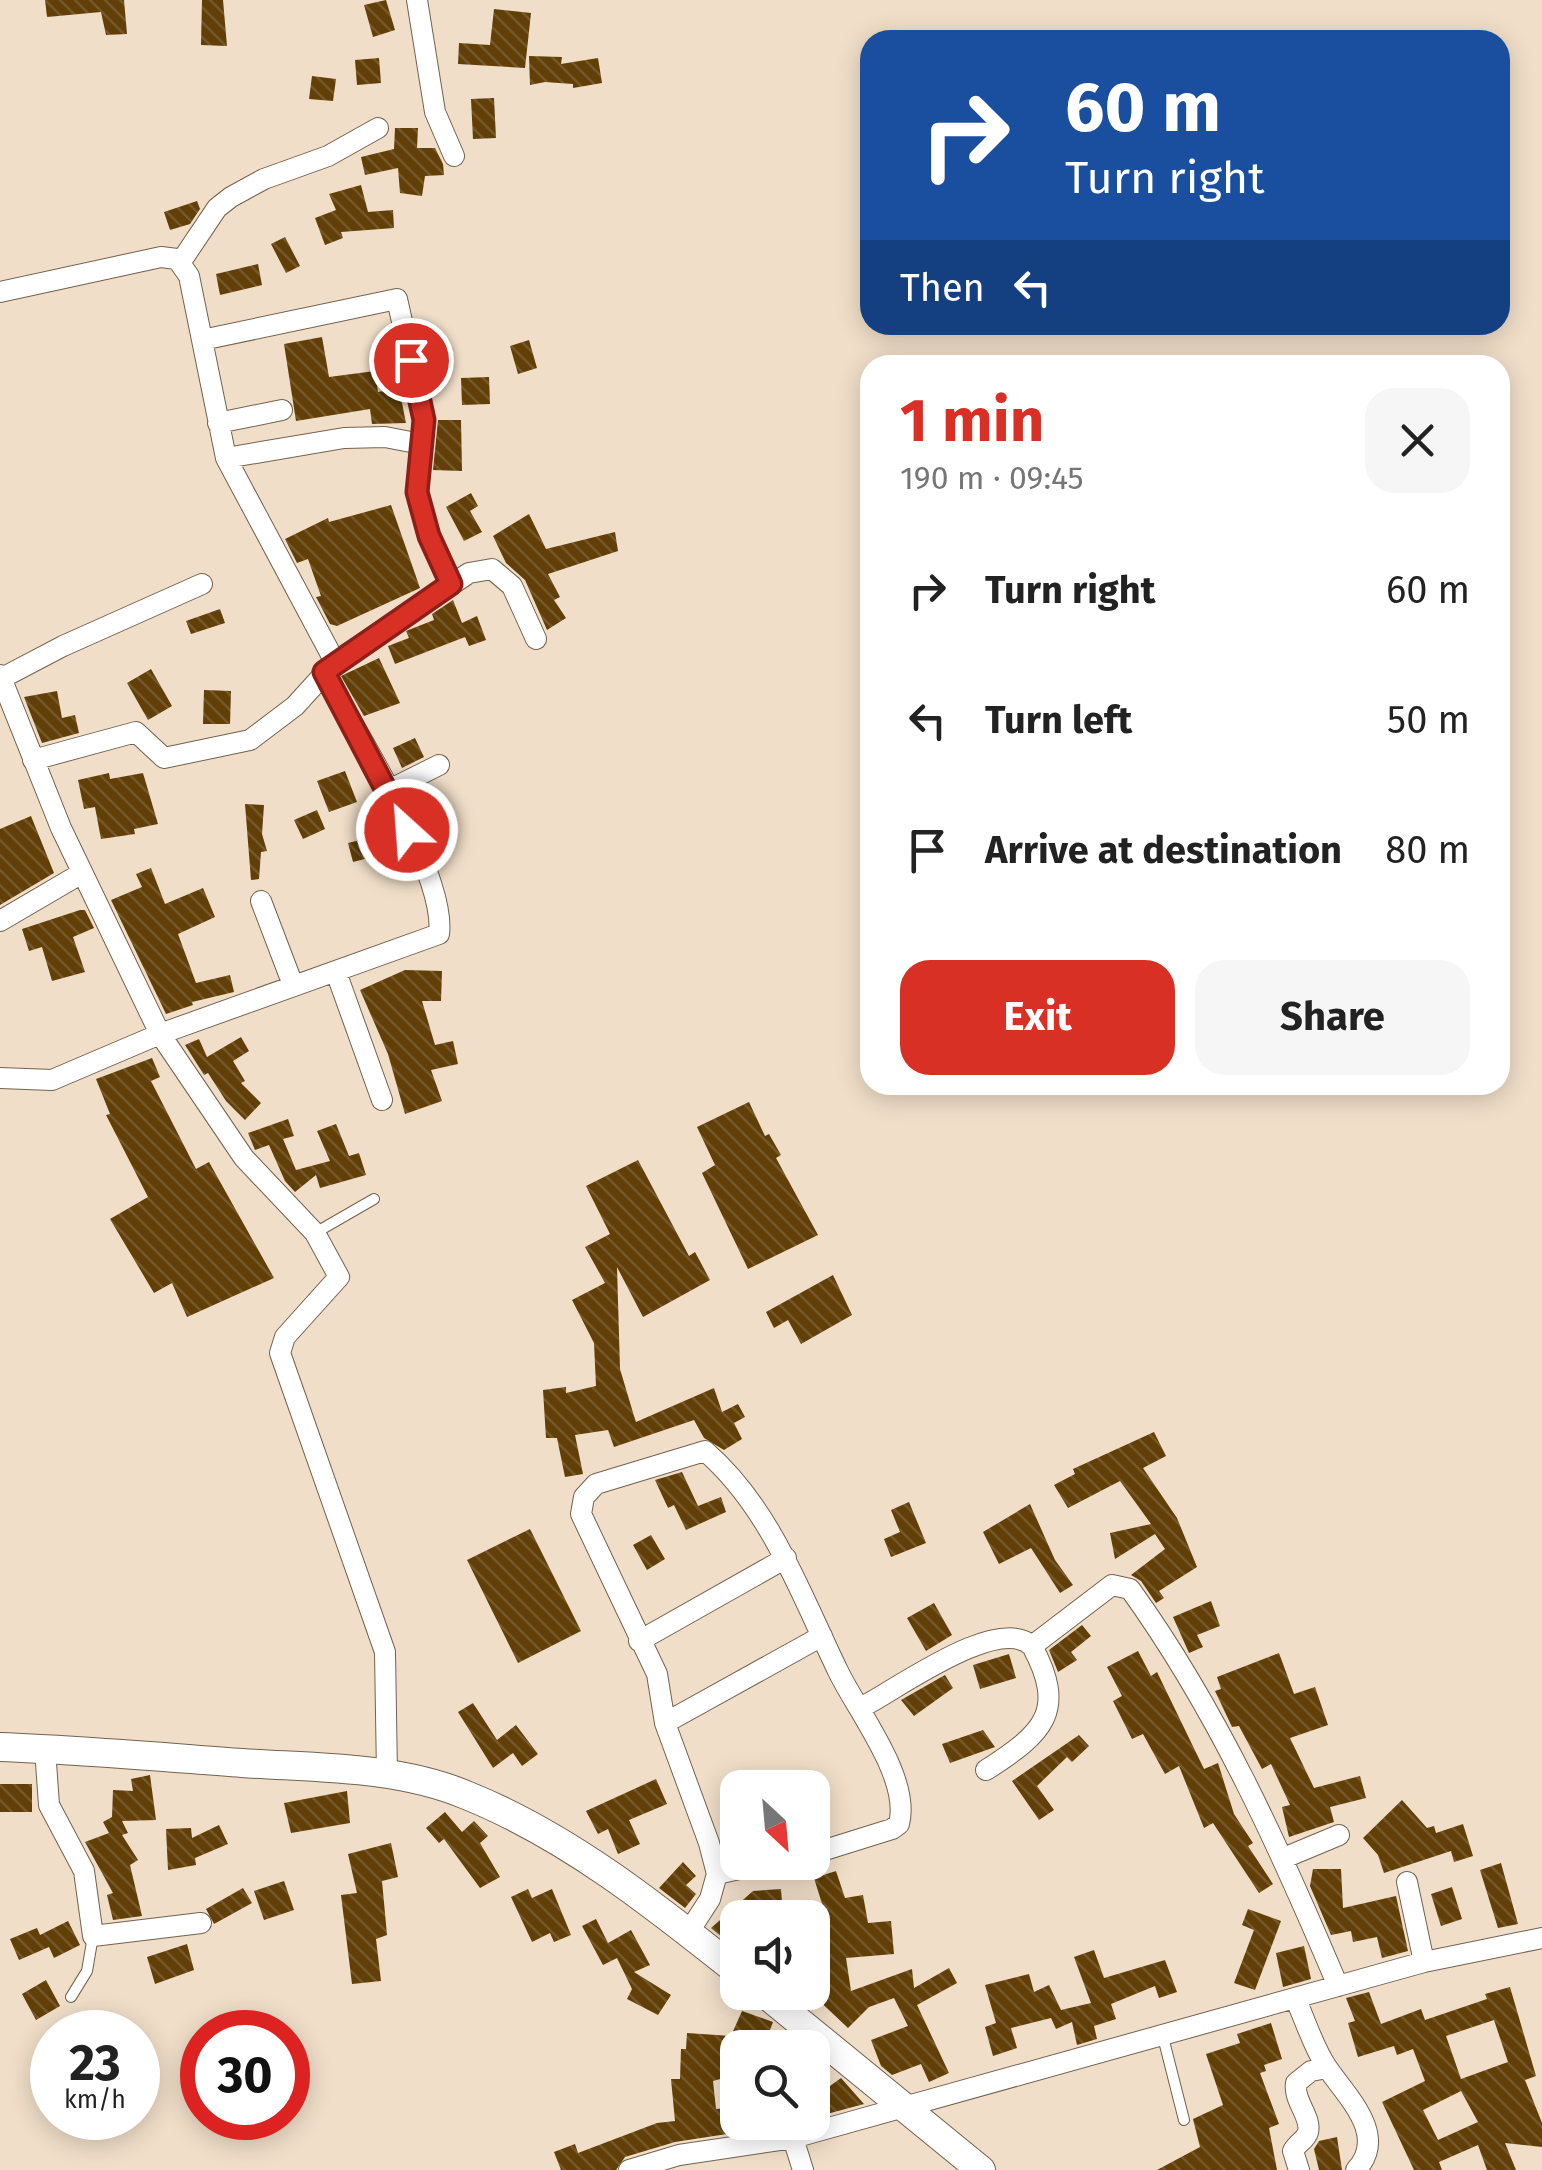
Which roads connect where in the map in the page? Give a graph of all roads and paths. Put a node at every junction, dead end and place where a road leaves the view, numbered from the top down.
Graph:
1 (418, 0) edge
2 (378, 128) dead end
3 (454, 156) dead end
4 (180, 263) junction
5 (0, 292) edge
6 (202, 340) junction
7 (282, 410) dead end
8 (218, 423) junction
9 (421, 444) junction
10 (226, 458) junction
11 (202, 584) dead end
12 (451, 584) junction
13 (536, 640) dead end
14 (329, 667) junction
15 (1, 677) edge
16 (6, 703) edge
17 (33, 760) junction
18 (440, 765) dead end
19 (388, 790) junction
20 (82, 873) junction
21 (262, 901) dead end
22 (0, 922) edge
23 (336, 972) junction
24 (293, 985) junction
25 (160, 1034) junction
26 (0, 1078) edge
27 (382, 1100) dead end
28 (374, 1199) dead end
29 (314, 1233) junction
30 (786, 1558) junction
31 (822, 1636) junction
32 (639, 1641) junction
33 (1032, 1646) junction
34 (862, 1707) junction
35 (665, 1723) junction
36 (0, 1747) edge
37 (45, 1749) junction
38 (986, 1770) dead end
39 (388, 1775) junction
40 (1339, 1835) dead end
41 (830, 1848) edge
42 (1284, 1858) junction
43 (720, 1873) edge
44 (717, 1874) junction
45 (1407, 1882) dead end
46 (201, 1923) dead end
47 (688, 1933) junction
48 (93, 1936) junction
49 (1542, 1938) edge
50 (720, 1958) edge
51 (1424, 1962) junction
52 (1338, 1986) junction
53 (70, 1997) dead end
54 (1296, 2000) junction
55 (785, 2010) edge
56 (1163, 2037) junction
57 (1327, 2068) junction
58 (904, 2108) junction
59 (1184, 2120) dead end
60 (830, 2128) edge
61 (779, 2140) edge
62 (794, 2140) edge
63 (629, 2170) edge
64 (803, 2170) edge
65 (982, 2170) edge
66 (1299, 2170) edge
67 (1356, 2170) edge

1 - 3 street
2 - 4 street
4 - 5 street
4 - 6 street
6 - 8 street
6 - 9 street
7 - 8 street
8 - 10 street
9 - 10 street
9 - 12 street
10 - 14 street
11 - 15 street
12 - 13 street
12 - 14 street
14 - 17 street
14 - 19 street
15 - 16 street
16 - 17 street
17 - 20 street
18 - 19 street
19 - 23 street
20 - 22 street
20 - 25 street
21 - 24 street
23 - 24 street
23 - 27 street
24 - 25 street
25 - 26 street
25 - 29 street
28 - 29 lane
29 - 39 street
30 - 31 street
30 - 32 street
30 - 32 street
31 - 34 street
31 - 35 street
32 - 35 street
33 - 34 street
33 - 38 street
33 - 42 street
34 - 41 street
35 - 44 street
36 - 37 street
37 - 39 street
37 - 48 street
39 - 47 street
40 - 42 street
42 - 52 street
43 - 44 street
44 - 47 street
45 - 51 street
46 - 48 street
47 - 50 street
48 - 53 lane
49 - 51 street
51 - 52 street
52 - 54 street
54 - 56 street
54 - 57 street
55 - 58 street
56 - 58 street
56 - 59 lane
57 - 66 street
57 - 67 street
58 - 60 street
58 - 65 street
61 - 63 street
62 - 64 street

